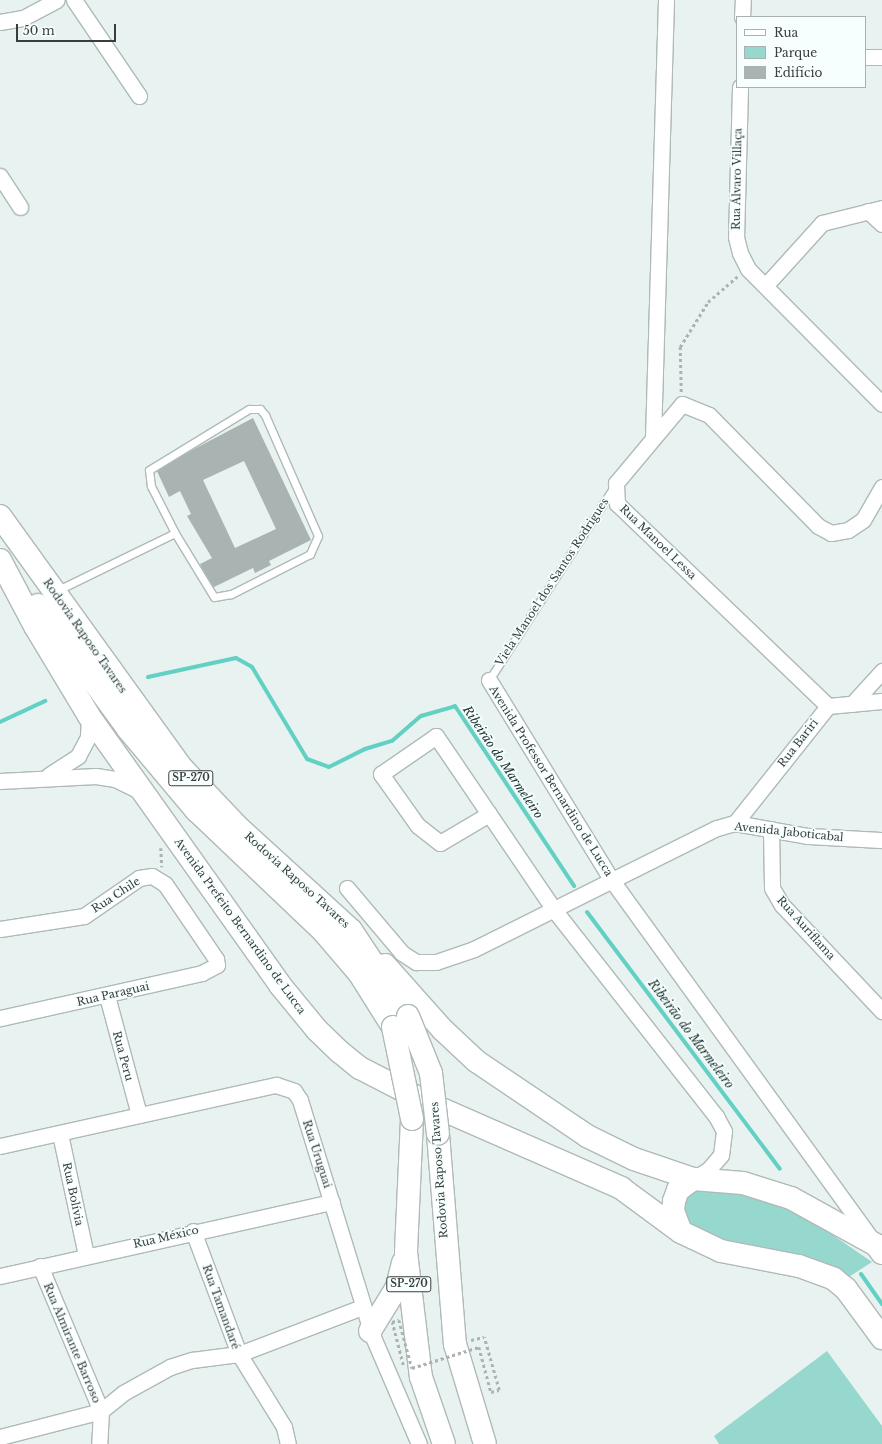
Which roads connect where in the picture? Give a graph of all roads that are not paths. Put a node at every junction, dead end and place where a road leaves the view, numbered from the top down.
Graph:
1 (57, 0) edge
2 (74, 0) edge
3 (666, 0) edge
4 (743, 0) edge
5 (742, 16) edge
6 (0, 22) edge
7 (866, 57) edge
8 (882, 57) edge
9 (740, 88) edge
10 (138, 96) dead end
11 (0, 176) edge
12 (20, 207) dead end
13 (875, 209) edge
14 (882, 224) edge
15 (766, 285) junction
16 (882, 404) edge
17 (653, 438) junction
18 (616, 483) junction
19 (882, 487) edge
20 (0, 516) edge
21 (175, 533) junction
22 (0, 549) edge
23 (0, 560) edge
24 (54, 592) junction
25 (882, 671) edge
26 (489, 680) joint
27 (882, 701) edge
28 (852, 704) junction
29 (828, 706) junction
30 (89, 716) junction
31 (48, 776) junction
32 (0, 781) edge
33 (143, 792) junction
34 (489, 814) junction
35 (735, 823) junction
36 (771, 829) junction
37 (881, 841) edge
38 (613, 882) junction
39 (347, 888) dead end
40 (555, 911) junction
41 (0, 929) edge
42 (351, 930) junction
43 (216, 959) joint
44 (107, 996) junction
45 (882, 1011) edge
46 (0, 1018) edge
47 (401, 1021) junction
48 (139, 1115) junction
49 (60, 1134) junction
50 (0, 1146) edge
51 (693, 1179) junction
52 (332, 1202) junction
53 (193, 1231) junction
54 (681, 1232) junction
55 (879, 1249) edge
56 (406, 1252) junction
57 (86, 1255) junction
58 (40, 1266) junction
59 (0, 1276) edge
60 (362, 1307) junction
61 (370, 1331) junction
62 (882, 1338) edge
63 (238, 1354) junction
64 (101, 1411) junction
65 (0, 1437) edge
66 (99, 1444) edge
67 (288, 1444) edge
68 (420, 1444) edge
69 (444, 1444) edge
70 (485, 1444) edge

1 - 6 street
2 - 10 street
3 - 17 street
4 - 5 street
7 - 8 street
9 - 15 street, Rua Álvaro Villaça
11 - 12 street
13 - 14 street
13 - 15 street
15 - 16 street
17 - 18 street
17 - 19 street
18 - 26 lane, Viela Manoel dos Santos Rodrigues
18 - 29 street, Rua Manoel Lessa
20 - 24 highway, Rodovia Raposo Tavares / SP-270
21 - 21 lane
21 - 24 lane
22 - 47 highway, Rodovia Raposo Tavares / SP-270
23 - 30 highway, Avenida Prefeito Bernardino de Lucca
24 - 42 highway, Rodovia Raposo Tavares / SP-270
25 - 28 street
26 - 38 street, Avenida Professor Bernardino de Lucca
27 - 28 street
28 - 29 street
29 - 35 street, Rua Bariri
30 - 31 street
30 - 33 highway, Avenida Prefeito Bernardino de Lucca
31 - 32 street
31 - 33 street
33 - 54 highway, Avenida Prefeito Bernardino de Lucca
34 - 34 street
34 - 40 street
35 - 36 street, Avenida Jaboticabal
35 - 38 street, Avenida Jaboticabal
36 - 37 street, Avenida Jaboticabal
36 - 45 street, Rua Auriflama
38 - 40 street, Avenida Jaboticabal
38 - 55 street, Avenida Professor Bernardino de Lucca
39 - 40 street
40 - 51 street
41 - 43 street, Rua Chile
42 - 47 highway, Rodovia Raposo Tavares / SP-270
42 - 51 highway
43 - 44 street, Rua Paraguai
44 - 46 street, Rua Paraguai
44 - 48 street, Rua Peru
47 - 56 highway, Rodovia Raposo Tavares / SP-270, bridge
47 - 70 highway, Rodovia Raposo Tavares / SP-270, bridge
48 - 49 street, Rua Uruguai
48 - 52 street, Rua Uruguai
49 - 50 street, Rua Uruguai
49 - 57 street, Rua Bolívia
51 - 54 highway
51 - 55 highway
52 - 53 street, Rua México
52 - 60 street, Rua Uruguai
53 - 57 street, Rua México
53 - 63 street, Rua Tamandaré
54 - 62 highway, Avenida Prefeito Bernardino de Lucca
56 - 61 highway
56 - 69 highway, Rodovia Raposo Tavares / SP-270
57 - 58 street, Rua México
58 - 59 street, Rua México
58 - 64 street, Rua Almirante Barroso
60 - 61 street, Rua Uruguai
60 - 63 street
61 - 68 street, Rua Uruguai
63 - 64 street
63 - 67 street, Rua Tamandaré
64 - 65 street
64 - 66 street, Rua Almirante Barroso

